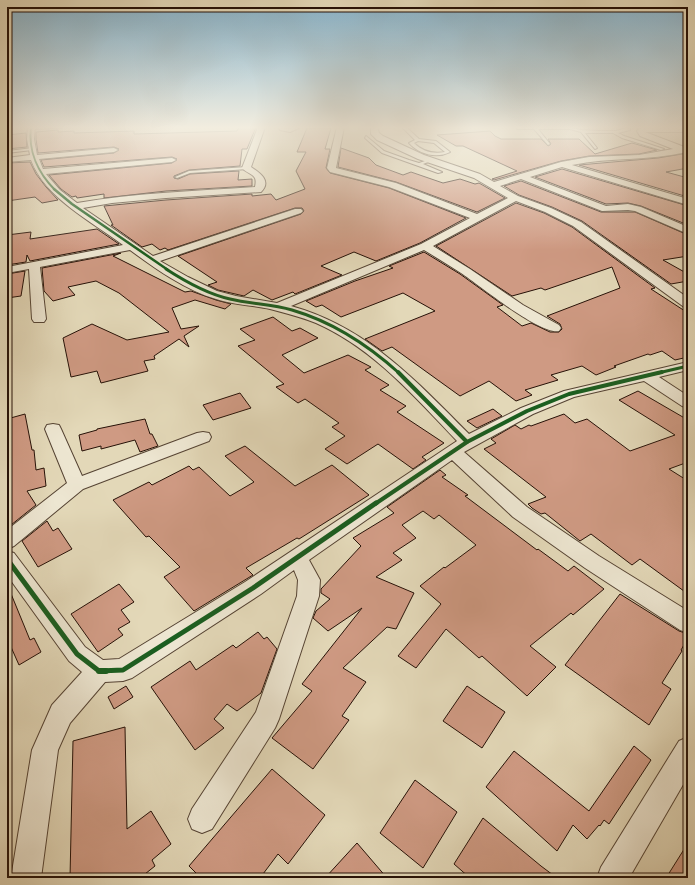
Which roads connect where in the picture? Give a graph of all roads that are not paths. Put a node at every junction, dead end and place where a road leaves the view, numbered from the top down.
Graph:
1 (39, 168) edge
2 (81, 168) edge
3 (242, 168) edge
4 (246, 168) edge
5 (331, 168) edge
6 (430, 168) edge
7 (454, 168) edge
8 (550, 168) edge
9 (578, 168) edge
10 (40, 172) junction
11 (440, 172) dead end
12 (177, 177) dead end
13 (523, 177) junction
14 (493, 185) junction
15 (516, 198) junction
16 (688, 202) edge
17 (74, 206) junction
18 (298, 211) dead end
19 (478, 218) junction
20 (688, 231) edge
21 (132, 246) junction
22 (425, 246) junction
23 (151, 260) junction
24 (34, 265) junction
25 (7, 270) edge
26 (688, 304) edge
27 (277, 306) junction
28 (40, 319) dead end
29 (554, 328) dead end
30 (688, 366) edge
31 (647, 376) junction
32 (688, 403) edge
33 (53, 429) dead end
34 (203, 437) dead end
35 (460, 446) junction
36 (77, 485) junction
37 (7, 541) edge
38 (297, 556) junction
39 (7, 559) edge
40 (688, 623) edge
41 (99, 671) junction
42 (688, 750) edge
43 (202, 819) dead end
44 (26, 878) edge
45 (612, 878) edge

1 - 10 street
2 - 10 street
3 - 12 lane
4 - 17 street
5 - 19 street
6 - 11 lane
7 - 14 street
8 - 13 street
9 - 16 street
10 - 17 street
13 - 14 street
13 - 20 street
14 - 15 street
15 - 19 street
15 - 26 street
17 - 21 street
18 - 23 street
19 - 22 street
21 - 23 street
21 - 24 street
22 - 27 street
22 - 29 street
23 - 27 street
24 - 25 street
24 - 28 street
27 - 35 street
30 - 31 street
31 - 32 street
31 - 35 street
33 - 36 street
34 - 36 street
35 - 38 street
35 - 40 street
36 - 37 street
38 - 41 street
38 - 43 street
39 - 41 street
41 - 44 street
42 - 45 street

